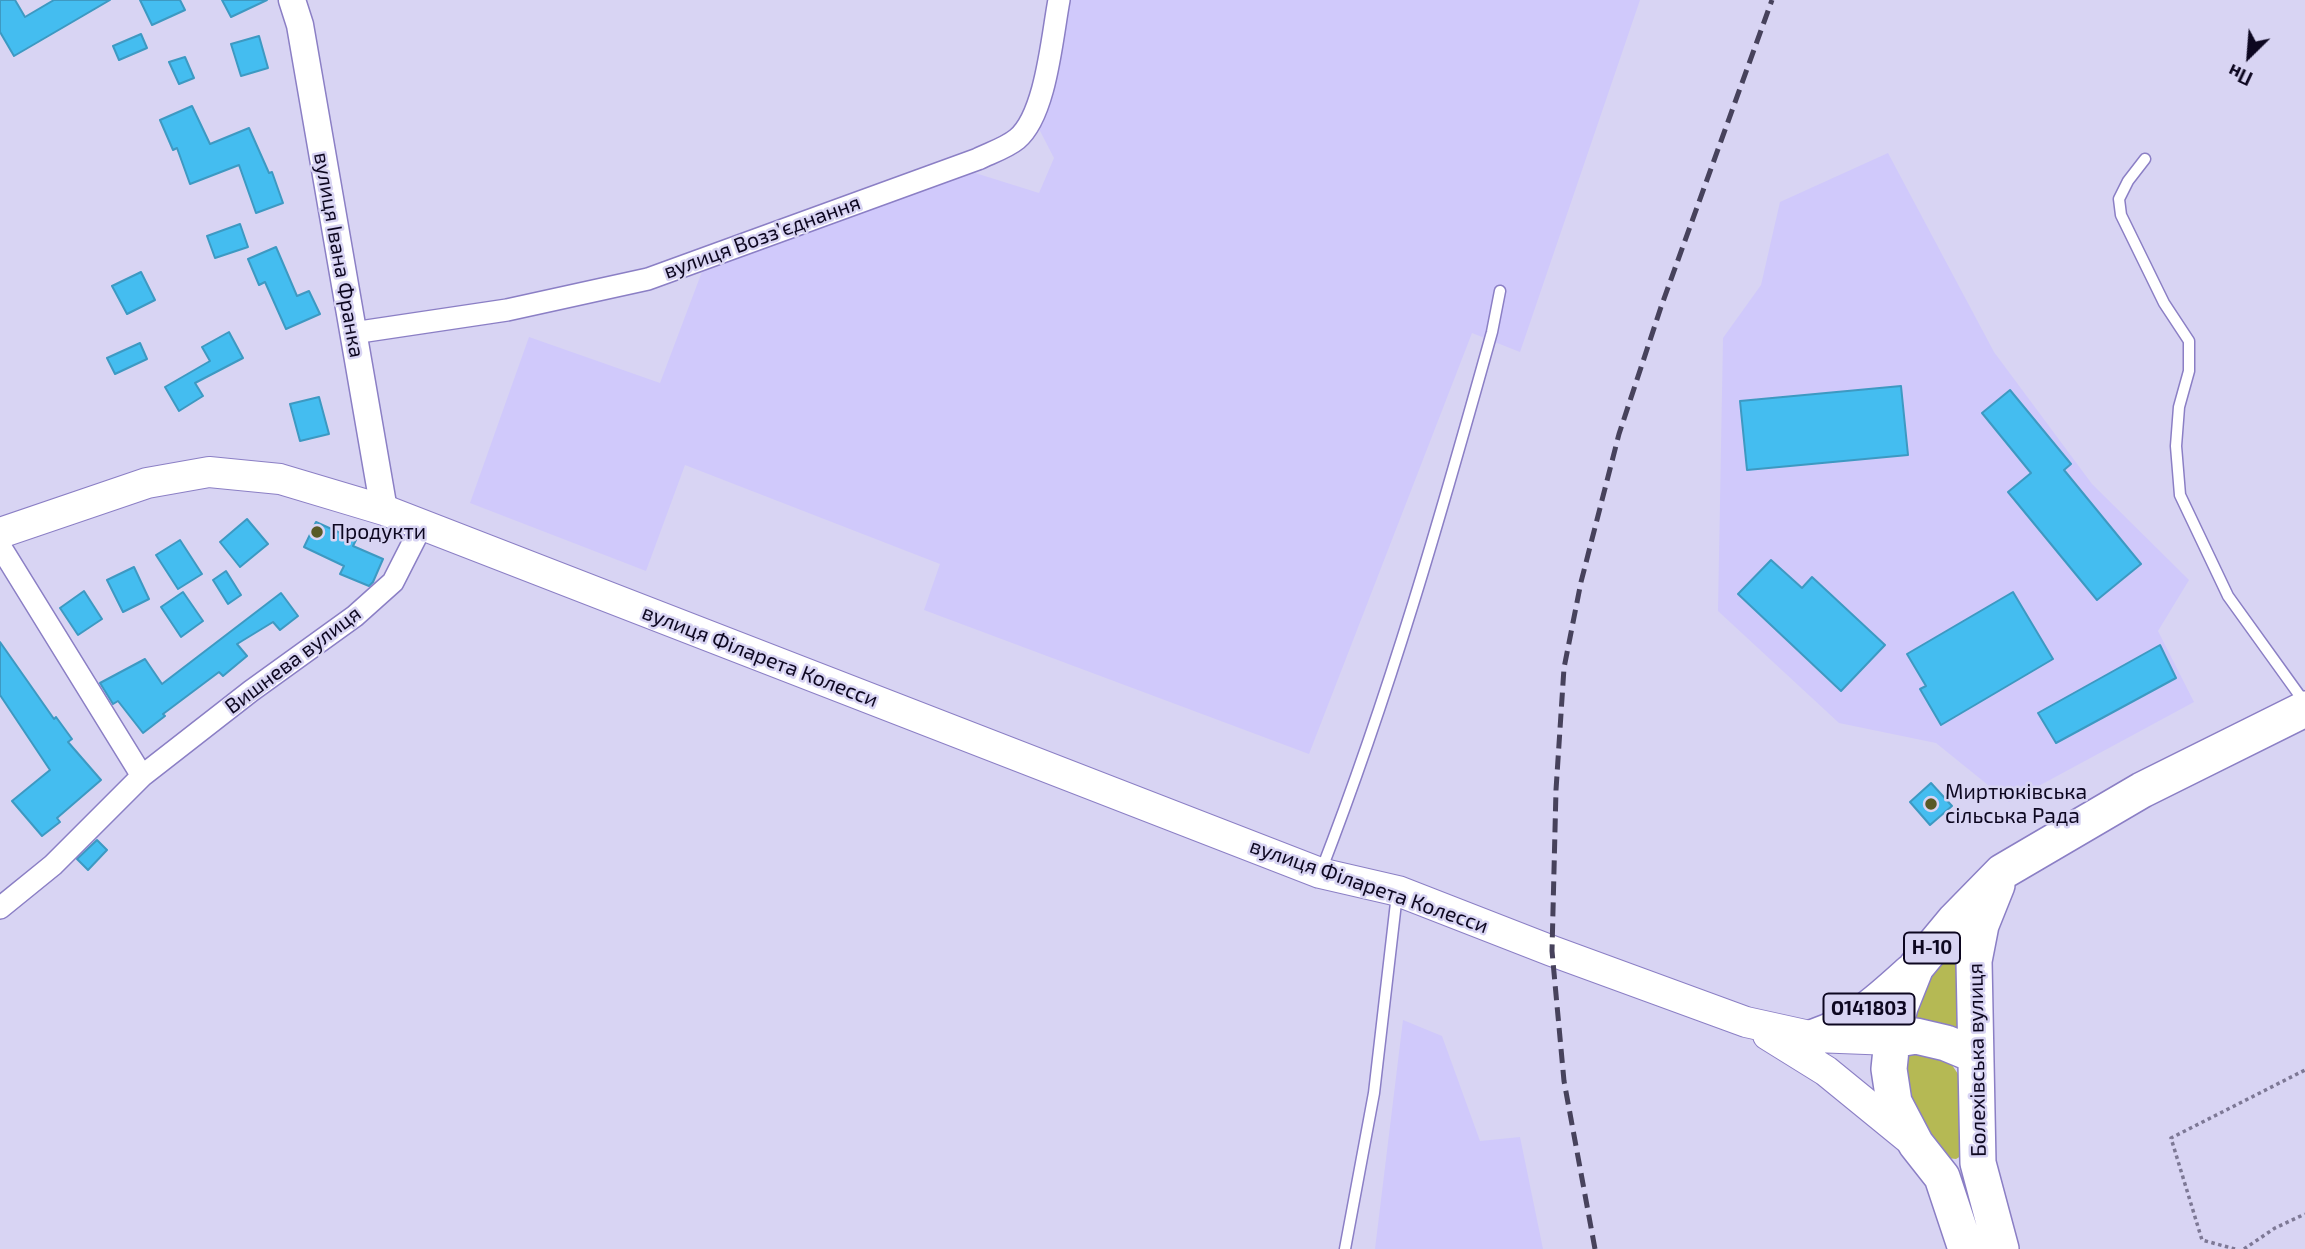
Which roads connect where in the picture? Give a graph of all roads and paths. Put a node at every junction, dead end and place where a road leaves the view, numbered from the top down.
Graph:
1 (292, 0) edge
2 (1059, 0) edge
3 (2145, 159) dead end
4 (1500, 291) dead end
5 (353, 333) junction
6 (384, 510) junction
7 (422, 525) junction
8 (0, 533) edge
9 (0, 546) edge
10 (2305, 703) edge
11 (2305, 709) edge
12 (142, 776) junction
13 (2002, 872) junction
14 (1320, 873) junction
15 (1398, 891) junction
16 (0, 908) edge
17 (1916, 967) junction
18 (1746, 1022) junction
19 (1814, 1037) junction
20 (1892, 1041) junction
21 (1975, 1055) junction
22 (2305, 1070) edge
23 (1916, 1144) junction
24 (1978, 1163) junction
25 (1942, 1177) junction
26 (2305, 1214) edge
27 (1345, 1249) edge
28 (1966, 1249) edge
29 (2001, 1249) edge
30 (2235, 1249) edge
31 (2244, 1249) edge

1 - 5 street, вулиця Івана Франка
2 - 5 street, вулиця Воззʼєднання
3 - 10 lane
4 - 14 lane
5 - 6 street, вулиця Івана Франка
6 - 7 main road, вулиця Філарета Колесси / О141803
6 - 8 main road, вулиця Філарета Колесси / О141803
7 - 12 street, Вишнева вулиця
7 - 14 main road, вулиця Філарета Колесси / О141803
9 - 12 street
11 - 13 main road, Болехівська вулиця / Н-10
12 - 16 street, Вишнева вулиця
13 - 17 main road, Болехівська вулиця / Н-10
13 - 21 main road, Болехівська вулиця / Н-10
14 - 15 main road, вулиця Філарета Колесси / О141803
15 - 18 main road, вулиця Філарета Колесси / О141803
15 - 27 lane
17 - 19 main road, О141803
17 - 20 main road, Болехівська вулиця / Н-10
18 - 19 main road, О141803
18 - 23 main road, О141803
19 - 20 main road, О141803
20 - 21 main road
20 - 23 main road, Болехівська вулиця / Н-10
21 - 24 main road, Болехівська вулиця / Н-10
22 - 30 path
23 - 25 main road, Болехівська вулиця / Н-10
24 - 25 main road
24 - 29 main road, Болехівська вулиця / Н-10
25 - 28 main road, Болехівська вулиця / Н-10
26 - 31 path

